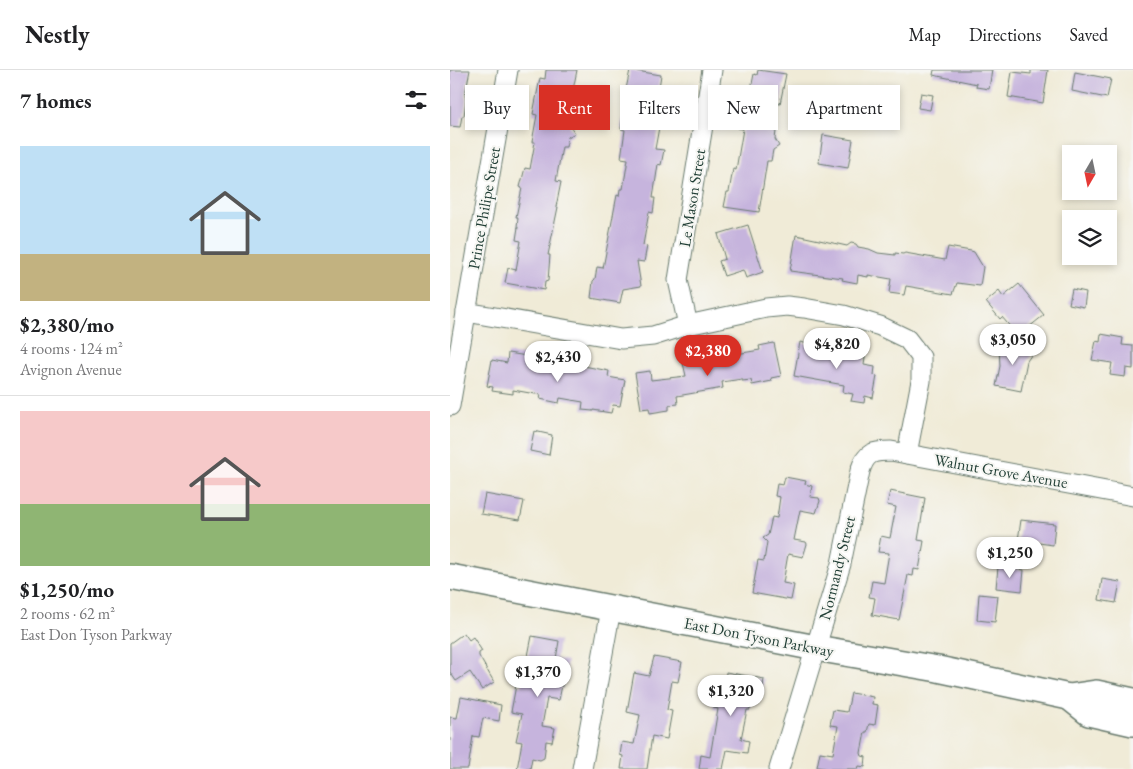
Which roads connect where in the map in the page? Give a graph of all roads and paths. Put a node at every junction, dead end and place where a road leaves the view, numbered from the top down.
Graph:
1 (508, 70) edge
2 (712, 70) edge
3 (466, 312) junction
4 (688, 325) junction
5 (450, 406) edge
6 (869, 454) joint
7 (907, 454) junction
8 (1133, 496) edge
9 (450, 577) edge
10 (611, 609) junction
11 (816, 648) junction
12 (1069, 697) junction
13 (1133, 701) edge
14 (1133, 723) edge
15 (582, 769) edge
16 (779, 769) edge

1 - 3 street, Prince Philipe Street
2 - 4 street, Le Mason Street
3 - 4 street
3 - 5 street, Prince Philipe Street
4 - 7 street
6 - 7 street, Walnut Grove Avenue
6 - 11 street, Normandy Street
7 - 8 street, Walnut Grove Avenue
9 - 10 main road, East Don Tyson Parkway
10 - 11 main road, East Don Tyson Parkway
10 - 15 street
11 - 12 main road, East Don Tyson Parkway
11 - 16 street, Normandy Street
12 - 13 main road, East Don Tyson Parkway
12 - 14 main road, East Don Tyson Parkway

